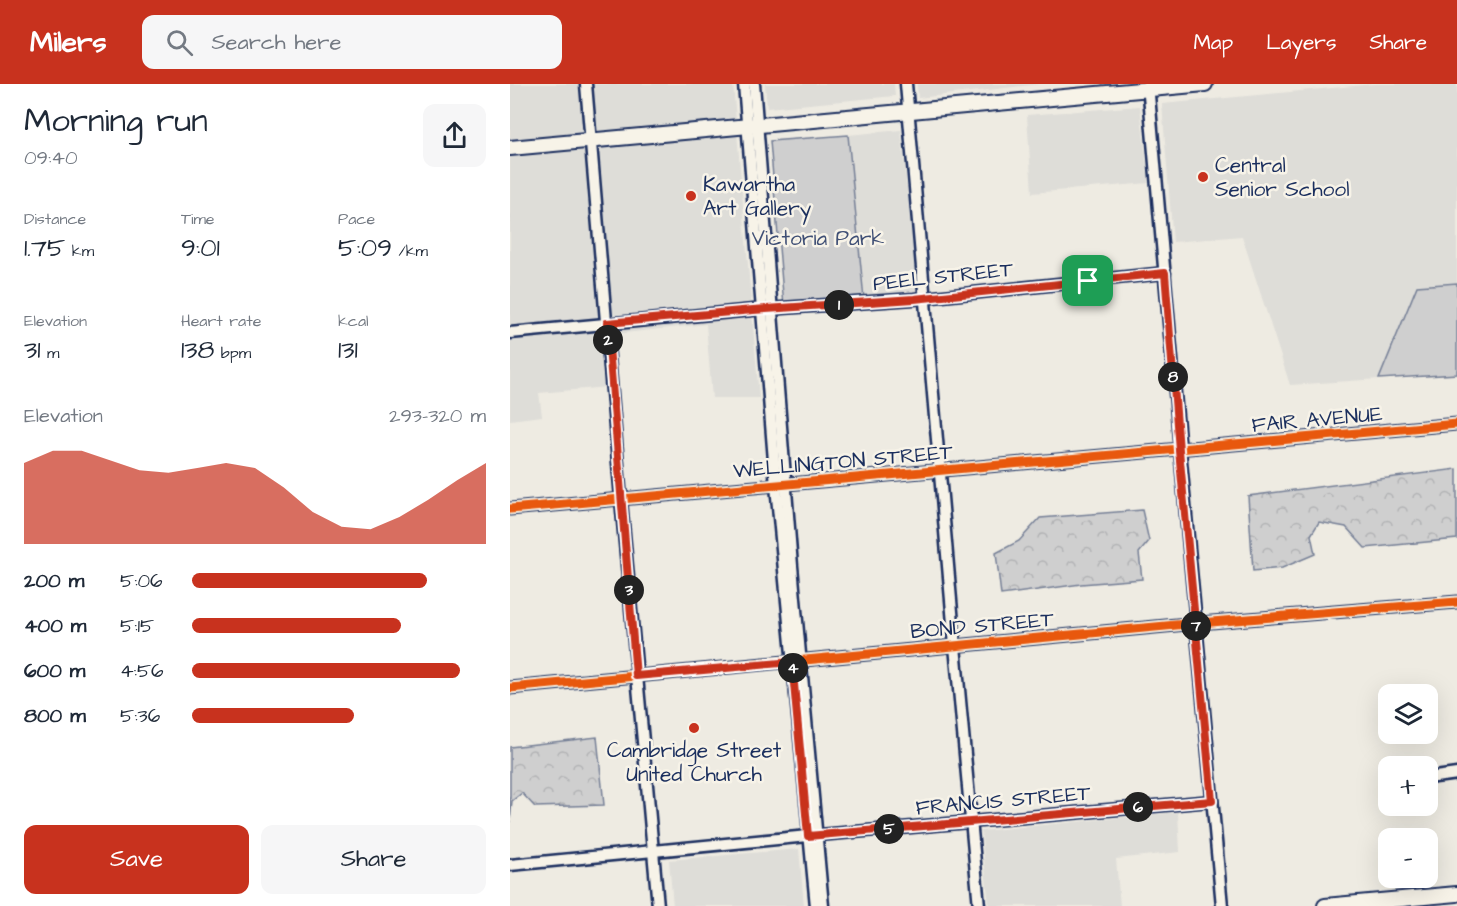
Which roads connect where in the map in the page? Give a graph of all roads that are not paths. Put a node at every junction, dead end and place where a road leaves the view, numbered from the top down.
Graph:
1 (586, 84) edge
2 (744, 84) edge
3 (754, 84) edge
4 (906, 84) edge
5 (1204, 84) edge
6 (1149, 86) edge
7 (909, 112) junction
8 (753, 125) junction
9 (591, 140) junction
10 (510, 148) edge
11 (1165, 273) junction
12 (926, 298) junction
13 (767, 310) junction
14 (607, 323) junction
15 (510, 333) edge
16 (1457, 424) edge
17 (1179, 450) junction
18 (940, 469) junction
19 (781, 485) junction
20 (621, 499) junction
21 (510, 509) edge
22 (1457, 602) edge
23 (1196, 624) junction
24 (955, 646) junction
25 (797, 660) junction
26 (636, 676) junction
27 (510, 688) edge
28 (1457, 774) edge
29 (1438, 777) edge
30 (1212, 801) junction
31 (972, 822) junction
32 (812, 836) junction
33 (653, 853) junction
34 (510, 865) edge
35 (1457, 894) edge
36 (658, 906) edge
37 (816, 906) edge
38 (824, 906) edge
39 (980, 906) edge
40 (1222, 906) edge
41 (1325, 906) edge

1 - 9 street
2 - 8 street
3 - 8 street
4 - 7 street
5 - 6 main road
6 - 7 main road
6 - 11 street
7 - 8 main road
7 - 12 street
8 - 9 main road
8 - 13 street
9 - 10 main road
9 - 14 street
11 - 12 street, PEEL STREET
11 - 17 street
12 - 13 street, PEEL STREET
12 - 18 street
13 - 14 street, PEEL STREET
13 - 19 street
14 - 15 street, PEEL STREET
14 - 20 street
16 - 17 street, FAIR AVENUE
17 - 18 street, WELLINGTON STREET
17 - 23 street
18 - 19 street, WELLINGTON STREET
18 - 24 street
19 - 20 street, WELLINGTON STREET
19 - 25 street
20 - 21 street, WELLINGTON STREET
20 - 26 street
22 - 23 street, BOND STREET
23 - 24 street, BOND STREET
23 - 30 street
24 - 25 street, BOND STREET
24 - 31 street
25 - 26 street, BOND STREET
25 - 32 street
26 - 27 street, BOND STREET
26 - 33 street
28 - 29 street
30 - 31 street, FRANCIS STREET
30 - 40 street
31 - 32 street, FRANCIS STREET
31 - 39 street
32 - 33 street, FRANCIS STREET
32 - 37 street
32 - 38 street
33 - 34 street, FRANCIS STREET
33 - 36 street
35 - 41 main road

